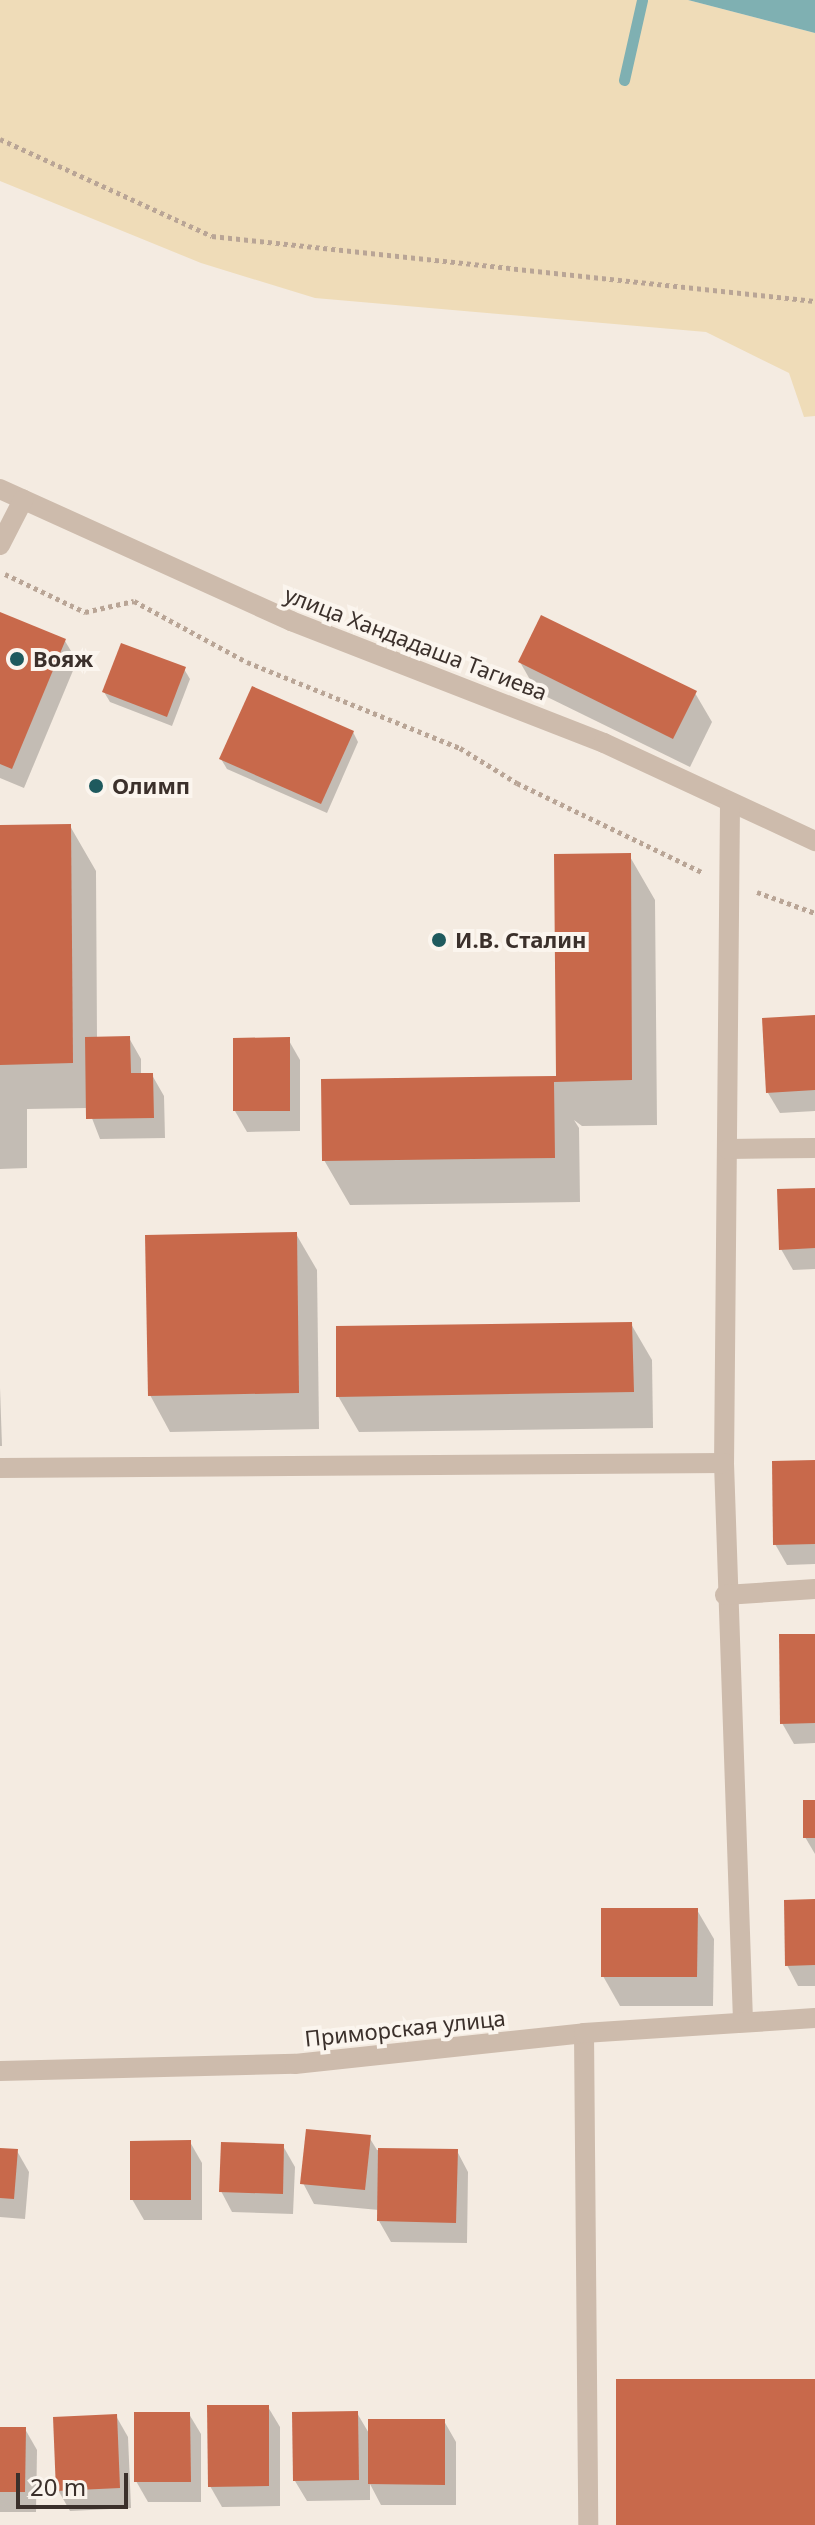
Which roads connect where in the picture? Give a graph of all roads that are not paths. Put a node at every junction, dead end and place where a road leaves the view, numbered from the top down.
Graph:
1 (0, 489) edge
2 (0, 495) edge
3 (22, 502) junction
4 (0, 545) edge
5 (730, 807) junction
6 (815, 843) edge
7 (815, 1148) edge
8 (728, 1149) junction
9 (724, 1463) junction
10 (0, 1468) edge
11 (815, 1589) edge
12 (725, 1595) junction
13 (815, 2018) edge
14 (743, 2021) junction
15 (584, 2033) junction
16 (0, 2071) edge
17 (588, 2525) edge

1 - 3 street, улица Хандадаша Тагиева
2 - 3 street, улица Хандадаша Тагиева
3 - 4 street
3 - 5 street, улица Хандадаша Тагиева
5 - 6 street, улица Хандадаша Тагиева
5 - 8 street
7 - 8 street
8 - 9 street
9 - 10 street
9 - 12 street
11 - 12 street
12 - 14 street
13 - 14 street, Приморская улица
14 - 15 street, Приморская улица
15 - 16 street, Приморская улица
15 - 17 street

